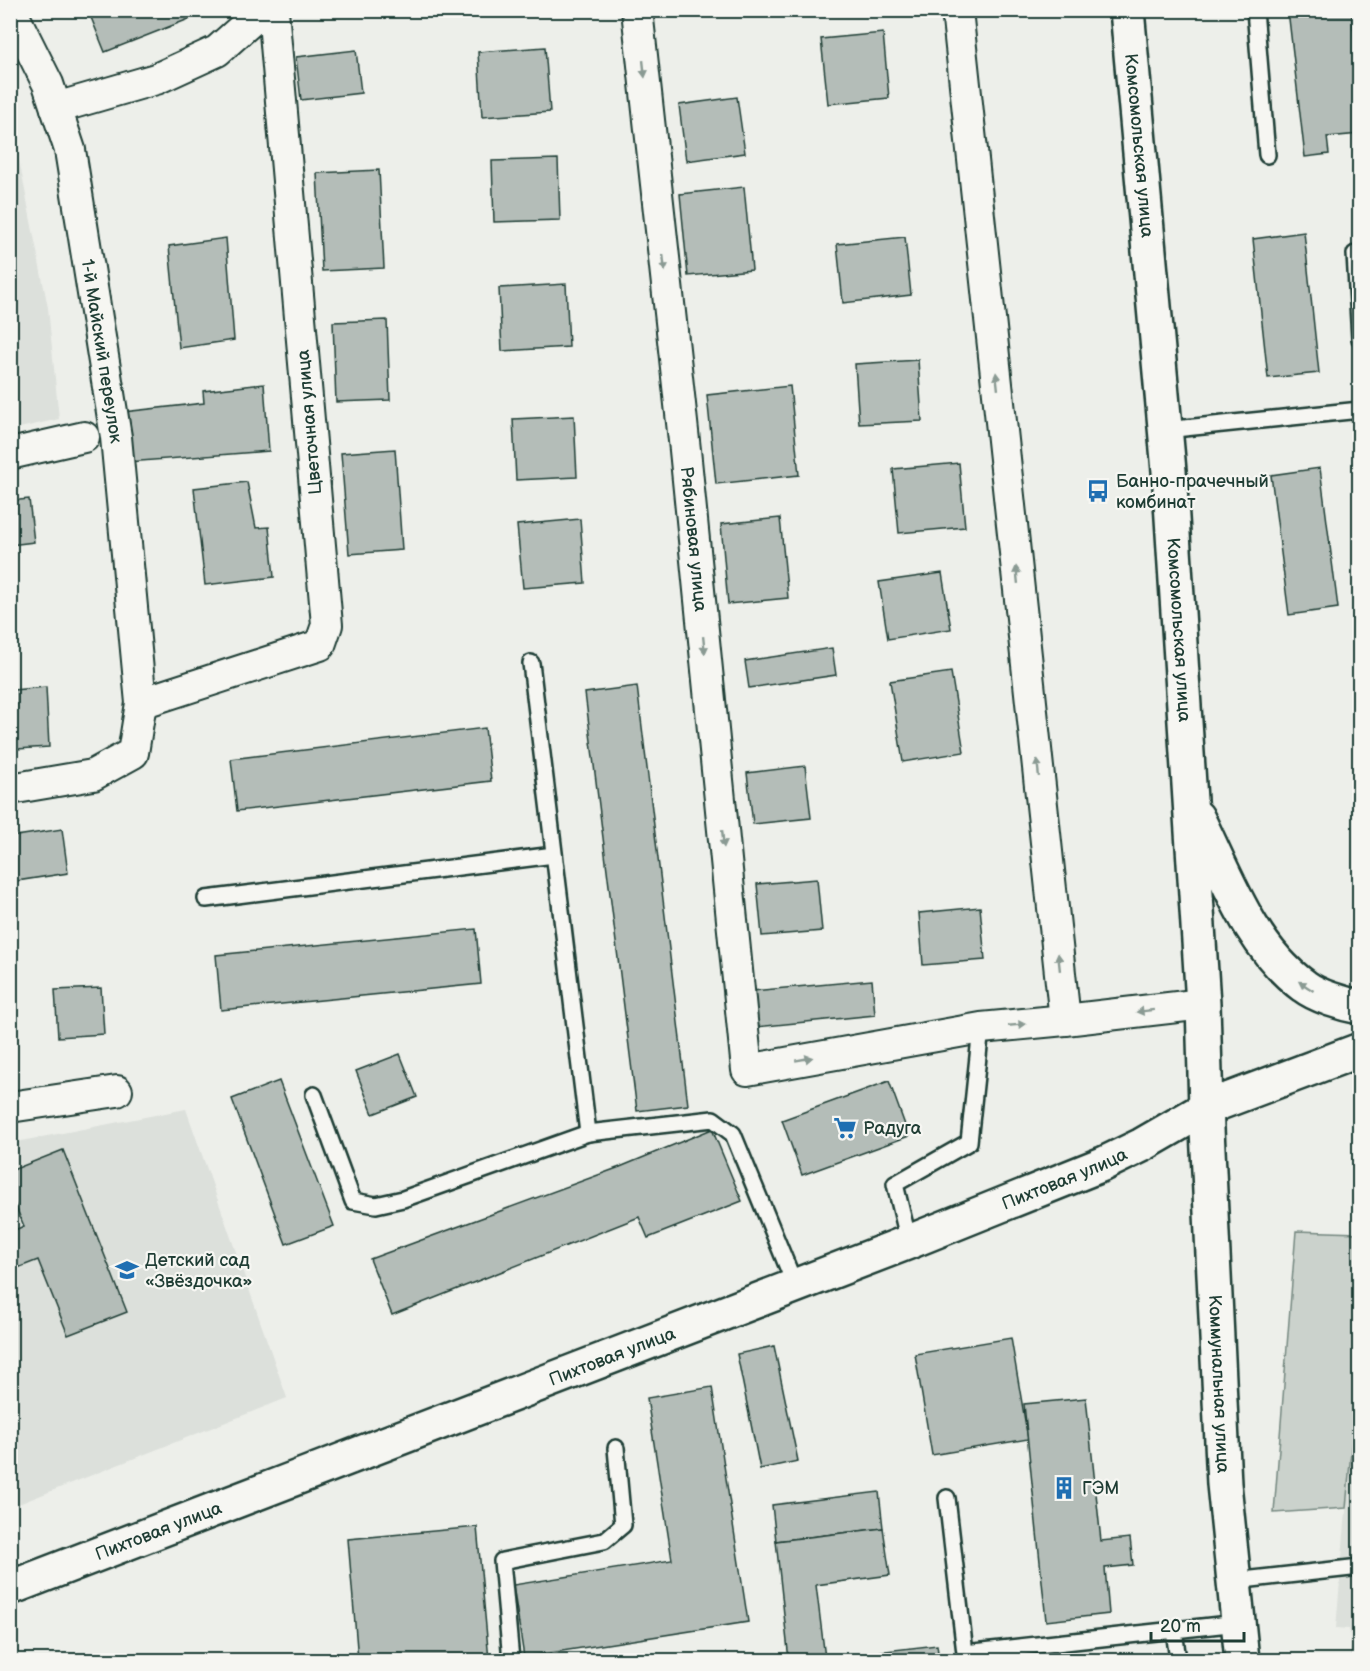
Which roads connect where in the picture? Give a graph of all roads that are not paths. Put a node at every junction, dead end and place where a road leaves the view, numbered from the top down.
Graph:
1 (11, 10) edge
2 (263, 10) edge
3 (273, 10) edge
4 (638, 10) edge
5 (957, 10) edge
6 (1127, 10) edge
7 (1255, 10) edge
8 (56, 108) junction
9 (1267, 155) dead end
10 (1355, 254) dead end
11 (1359, 339) edge
12 (1359, 410) edge
13 (1165, 429) junction
14 (84, 437) dead end
15 (10, 454) edge
16 (531, 663) dead end
17 (141, 703) junction
18 (10, 789) edge
19 (1191, 804) junction
20 (554, 855) junction
21 (206, 899) dead end
22 (1203, 1004) junction
23 (1359, 1007) edge
24 (1065, 1020) junction
25 (981, 1028) junction
26 (1359, 1050) edge
27 (117, 1091) dead end
28 (314, 1095) dead end
29 (10, 1107) edge
30 (1206, 1108) junction
31 (588, 1133) junction
32 (909, 1242) junction
33 (795, 1286) junction
34 (616, 1448) dead end
35 (947, 1498) dead end
36 (1359, 1567) edge
37 (1234, 1581) junction
38 (10, 1588) edge
39 (1238, 1623) junction
40 (1174, 1630) junction
41 (511, 1660) edge
42 (1178, 1660) edge
43 (1242, 1660) edge

1 - 8 street, 1-й Майский переулок
2 - 8 street
3 - 17 street, Цветочная улица
4 -> 25 street, Рябиновая улица
24 -> 5 street
6 - 13 street, Комсомольская улица
7 - 9 lane
8 - 17 street, 1-й Майский переулок
10 - 11 lane
12 - 13 lane
13 - 19 street, Комсомольская улица
14 - 15 street
16 - 20 lane
17 - 18 street, 1-й Майский переулок
19 - 22 street, Комсомольская улица
23 -> 19 street
20 - 21 lane
20 - 31 lane
22 -> 24 street
22 - 30 street, Комсомольская улица
25 -> 24 street
25 - 32 lane
26 - 30 street, Пихтовая улица
27 - 29 street
28 - 31 lane
30 - 32 street, Пихтовая улица
30 - 37 street, Коммунальная улица
31 - 33 lane
32 - 33 street, Пихтовая улица
33 - 38 street, Пихтовая улица
34 - 41 lane
35 - 40 lane
36 - 37 lane
37 - 39 street, Коммунальная улица
39 - 40 lane
39 - 43 street, Коммунальная улица
40 - 42 lane

